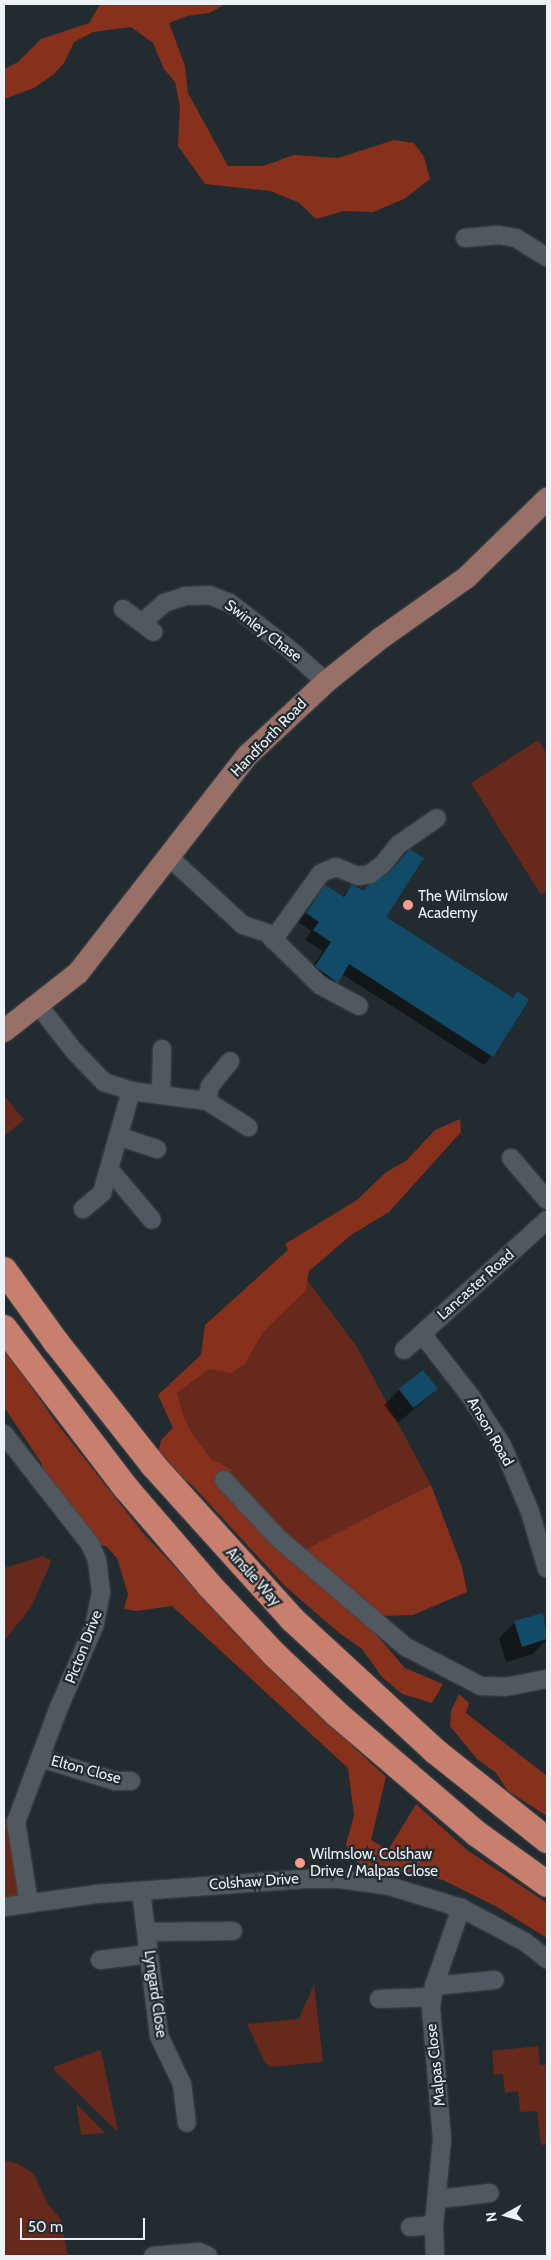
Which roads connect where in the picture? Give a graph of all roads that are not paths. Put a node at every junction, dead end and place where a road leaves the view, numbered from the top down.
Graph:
1 (464, 238) dead end
2 (547, 257) edge
3 (547, 499) edge
4 (123, 609) dead end
5 (326, 682) junction
6 (437, 818) dead end
7 (169, 857) junction
8 (273, 940) junction
9 (39, 1006) junction
10 (359, 1006) dead end
11 (4, 1031) edge
12 (162, 1050) dead end
13 (230, 1061) dead end
14 (131, 1091) junction
15 (161, 1094) junction
16 (207, 1101) junction
17 (248, 1127) dead end
18 (118, 1136) junction
19 (157, 1149) dead end
20 (511, 1158) dead end
21 (110, 1170) junction
22 (547, 1200) edge
23 (83, 1209) dead end
24 (152, 1220) dead end
25 (547, 1220) edge
26 (4, 1270) edge
27 (4, 1328) edge
28 (422, 1334) junction
29 (404, 1350) dead end
30 (4, 1434) edge
31 (224, 1480) dead end
32 (547, 1569) edge
33 (547, 1679) edge
34 (40, 1758) junction
35 (131, 1781) dead end
36 (10, 1821) edge
37 (547, 1840) edge
38 (547, 1884) edge
39 (141, 1890) junction
40 (29, 1903) junction
41 (4, 1907) edge
42 (461, 1908) junction
43 (233, 1931) dead end
44 (146, 1932) junction
45 (149, 1954) junction
46 (547, 1959) edge
47 (100, 1960) dead end
48 (495, 1980) dead end
49 (433, 1992) junction
50 (379, 1999) dead end
51 (187, 2119) dead end
52 (490, 2194) dead end
53 (439, 2199) junction
54 (434, 2225) junction
55 (410, 2227) dead end
56 (152, 2256) edge
57 (208, 2256) edge
58 (434, 2256) edge

1 - 2 street
3 - 5 main road, Handforth Road
4 - 5 street, Swinley Chase
5 - 7 main road, Handforth Road
6 - 8 street
7 - 8 street
7 - 9 main road, Handforth Road
8 - 10 street
9 - 11 main road, Handforth Road
9 - 14 street
12 - 15 street
13 - 16 street
14 - 15 street
14 - 18 street
15 - 16 street
16 - 17 street
18 - 19 street
18 - 21 street
20 - 22 street
21 - 23 street
21 - 24 street
25 - 28 street, Lancaster Road
26 - 37 highway, Ainslie Way
27 - 38 highway
28 - 29 street, Lancaster Road
28 - 32 street, Anson Road
30 - 34 street, Picton Drive
31 - 33 street
34 - 35 street, Elton Close
34 - 36 street, Picton Drive
36 - 40 street, Picton Drive
39 - 40 street, Colshaw Drive
39 - 42 street, Colshaw Drive
39 - 44 street, Lyngard Close
40 - 41 street, Colshaw Drive
42 - 46 street, Colshaw Drive
42 - 49 street, Malpas Close
43 - 44 street
44 - 45 street, Lyngard Close
45 - 47 street
45 - 51 street, Lyngard Close
48 - 49 street
49 - 50 street
49 - 53 street, Malpas Close
52 - 53 street
53 - 54 street, Malpas Close
54 - 55 street
54 - 58 street, Malpas Close
56 - 57 street

